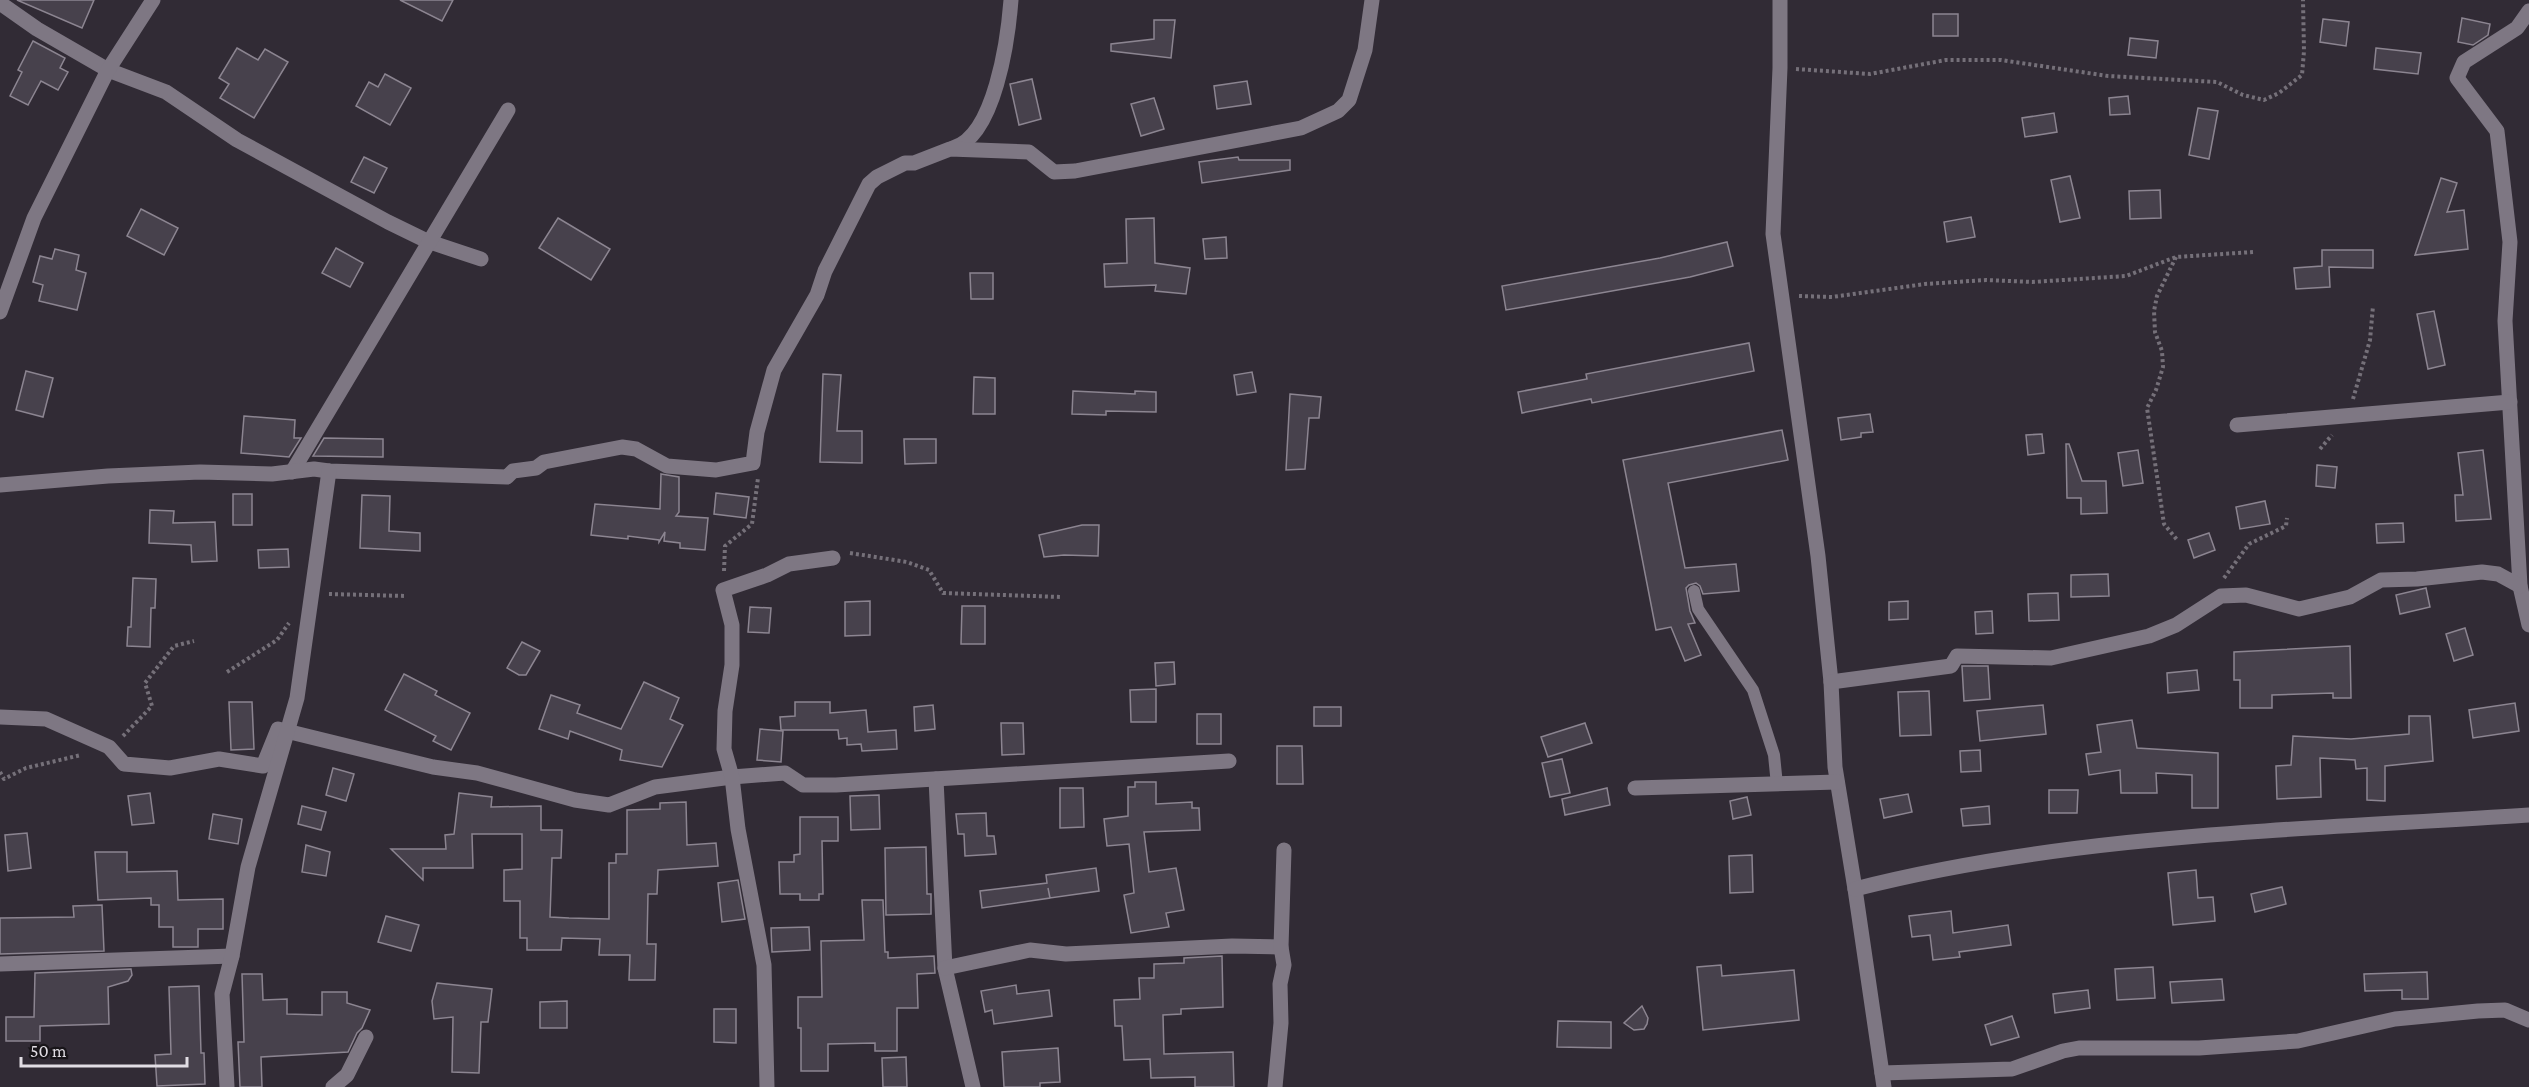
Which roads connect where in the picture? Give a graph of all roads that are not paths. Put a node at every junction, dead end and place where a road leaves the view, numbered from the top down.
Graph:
1 (153, 0) edge
2 (1011, 0) edge
3 (1372, 0) edge
4 (1780, 0) edge
5 (0, 3) edge
6 (2529, 11) edge
7 (108, 70) junction
8 (508, 110) dead end
9 (950, 149) junction
10 (428, 241) junction
11 (481, 259) dead end
12 (0, 312) edge
13 (2510, 402) junction
14 (2237, 425) dead end
15 (329, 471) junction
16 (292, 472) junction
17 (0, 485) edge
18 (833, 558) road end
19 (2520, 586) junction
20 (1694, 591) dead end
21 (2529, 625) edge
22 (1831, 682) junction
23 (0, 717) edge
24 (288, 731) junction
25 (1229, 761) dead end
26 (732, 777) junction
27 (936, 779) junction
28 (1837, 782) junction
29 (1777, 785) junction
30 (1635, 788) dead end
31 (2529, 814) edge
32 (1284, 850) dead end
33 (1855, 889) junction
34 (1281, 947) junction
35 (232, 957) junction
36 (0, 964) edge
37 (945, 968) junction
38 (2529, 1020) edge
39 (366, 1037) dead end
40 (1883, 1080) edge
41 (227, 1087) edge
42 (333, 1087) edge
43 (766, 1087) edge
44 (973, 1087) edge
45 (1275, 1087) edge

1 - 7 street
2 - 9 street
3 - 9 street
4 - 22 street
5 - 7 street
6 - 13 street
7 - 10 street
7 - 12 street
8 - 10 street
9 - 15 street
10 - 11 street
10 - 16 street
13 - 14 street
13 - 19 street
15 - 16 street
15 - 24 street
16 - 17 street
18 - 26 street
19 - 21 street
19 - 22 street
20 - 29 lane
22 - 28 street
23 - 24 street
24 - 26 street
24 - 35 street
25 - 27 street
26 - 27 street
26 - 43 street
27 - 37 street
28 - 29 street
28 - 33 street
29 - 30 street
31 - 33 street
32 - 34 street
33 - 40 street
34 - 37 street
34 - 45 street
35 - 36 street
35 - 41 street
37 - 44 street
38 - 40 street
39 - 42 street

